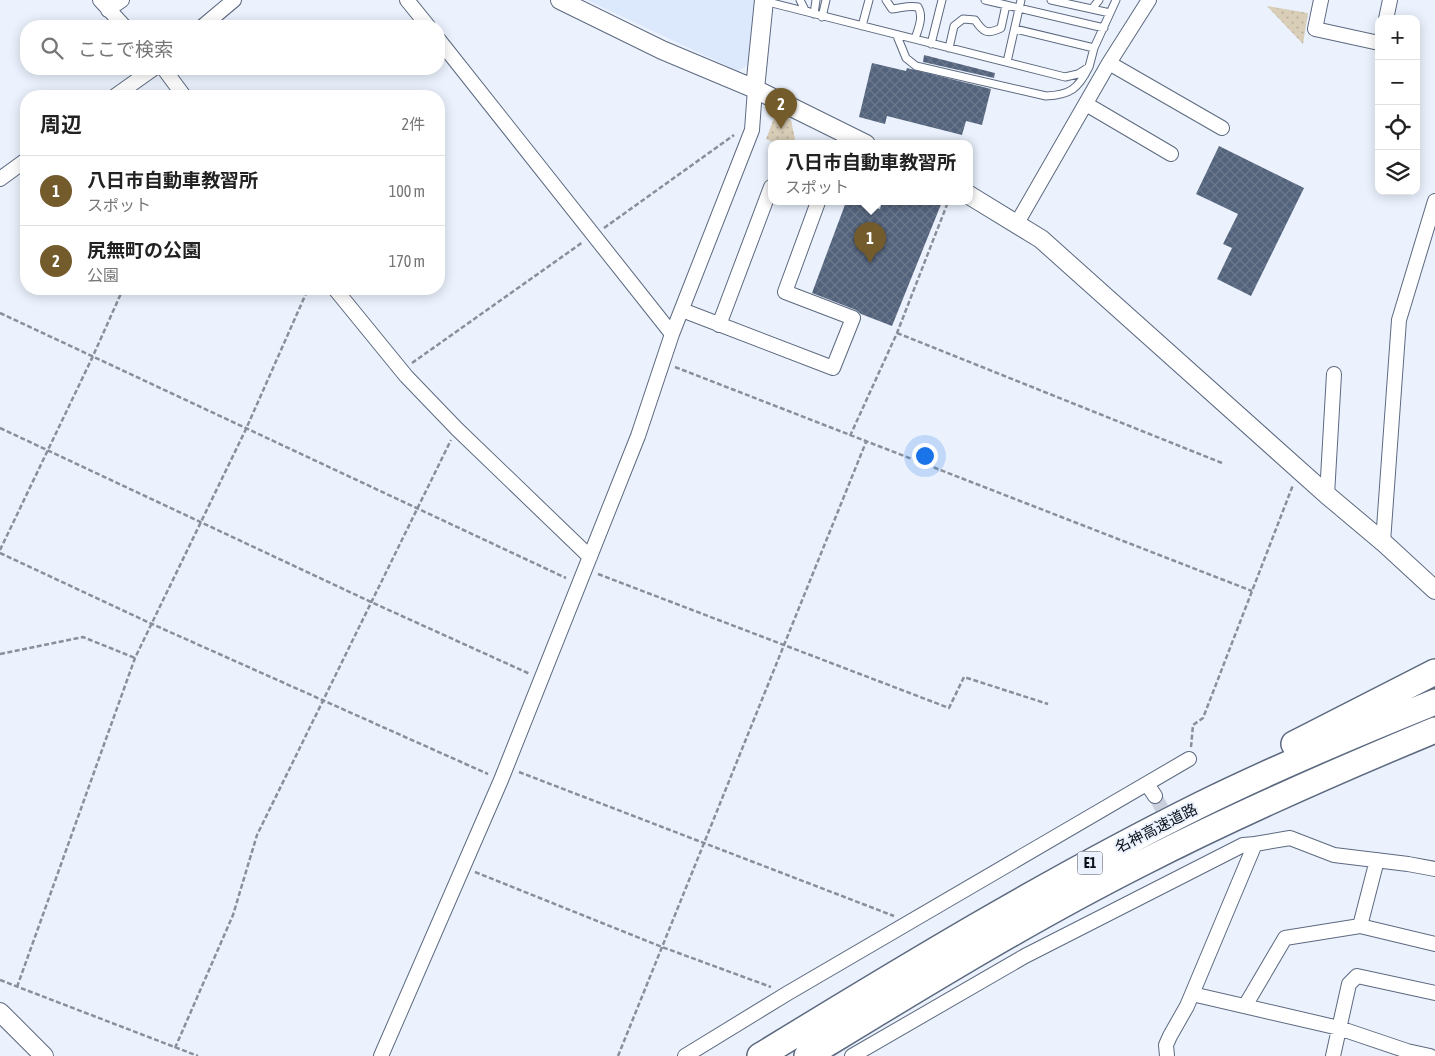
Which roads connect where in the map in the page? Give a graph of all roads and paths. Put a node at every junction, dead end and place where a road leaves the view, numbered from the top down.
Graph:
1 (122, 0) edge
2 (407, 0) edge
3 (560, 0) edge
4 (800, 0) edge
5 (816, 0) edge
6 (826, 0) edge
7 (869, 0) edge
8 (886, 0) edge
9 (942, 0) edge
10 (986, 0) edge
11 (1022, 0) edge
12 (1051, 0) edge
13 (1099, 0) edge
14 (1116, 0) edge
15 (1149, 0) edge
16 (1321, 0) edge
17 (1390, 0) edge
18 (763, 1) edge
19 (226, 2) edge
20 (104, 5) edge
21 (1006, 5) junction
22 (1020, 8) junction
23 (1092, 9) junction
24 (1110, 13) junction
25 (814, 14) junction
26 (1387, 15) edge
27 (822, 17) junction
28 (118, 20) edge
29 (209, 20) edge
30 (423, 20) edge
31 (862, 26) junction
32 (1104, 28) junction
33 (1015, 29) junction
34 (897, 36) junction
35 (916, 39) junction
36 (1375, 42) edge
37 (931, 44) junction
38 (445, 48) edge
39 (949, 48) junction
40 (1094, 48) junction
41 (1007, 62) junction
42 (1109, 63) junction
43 (1089, 67) junction
44 (145, 75) edge
45 (168, 75) edge
46 (755, 89) junction
47 (123, 90) edge
48 (180, 90) edge
49 (1086, 104) junction
50 (1222, 128) dead end
51 (738, 133) dead end
52 (841, 139) edge
53 (1171, 154) dead end
54 (20, 164) edge
55 (0, 179) edge
56 (768, 195) edge
57 (973, 196) edge
58 (1435, 201) edge
59 (817, 205) edge
60 (947, 205) edge
61 (1017, 223) junction
62 (594, 235) junction
63 (120, 295) edge
64 (305, 295) edge
65 (340, 295) edge
66 (682, 310) junction
67 (0, 313) edge
68 (719, 325) junction
69 (897, 333) junction
70 (672, 334) junction
71 (92, 356) junction
72 (662, 362) junction
73 (402, 371) junction
74 (1334, 374) dead end
75 (0, 428) edge
76 (246, 429) junction
77 (457, 429) junction
78 (850, 436) junction
79 (866, 442) junction
80 (48, 450) junction
81 (1222, 463) dead end
82 (1299, 470) junction
83 (1327, 495) junction
84 (202, 522) junction
85 (1383, 542) junction
86 (0, 552) edge
87 (587, 563) junction
88 (579, 584) junction
89 (1435, 590) edge
90 (1252, 592) junction
91 (371, 602) junction
92 (152, 624) junction
93 (0, 654) edge
94 (136, 658) junction
95 (1435, 672) edge
96 (541, 678) junction
97 (324, 702) junction
98 (1435, 702) edge
99 (1048, 704) dead end
100 (1435, 730) edge
101 (1189, 759) joint
102 (503, 773) junction
103 (1147, 784) junction
104 (1155, 796) tunnel mouth
105 (704, 842) junction
106 (1255, 844) junction
107 (1188, 856) tunnel mouth
108 (1377, 860) junction
109 (462, 867) junction
110 (1195, 869) junction
111 (1435, 869) edge
112 (993, 917) junction
113 (910, 922) junction
114 (1360, 926) junction
115 (1435, 944) edge
116 (662, 947) junction
117 (0, 980) edge
118 (17, 987) junction
119 (1435, 993) edge
120 (788, 994) junction
121 (1192, 994) junction
122 (1245, 1006) junction
123 (0, 1012) edge
124 (1339, 1028) junction
125 (175, 1048) junction
126 (1406, 1053) edge
127 (44, 1056) edge
128 (198, 1056) edge
129 (381, 1056) edge
130 (618, 1056) edge
131 (685, 1056) edge
132 (760, 1056) edge
133 (807, 1056) edge
134 (852, 1056) edge
135 (1167, 1056) edge
136 (1333, 1056) edge
137 (1430, 1056) edge

1 - 20 street
2 - 30 street
3 - 46 street
4 - 25 lane
5 - 25 lane
6 - 27 lane
7 - 31 lane
8 - 35 lane
9 - 37 lane
10 - 21 lane
11 - 22 lane
12 - 23 lane
13 - 23 lane
14 - 24 lane
15 - 42 street
16 - 36 street
17 - 26 street
18 - 25 lane
18 - 46 street
19 - 29 street
20 - 28 street
21 - 22 lane
21 - 39 lane
22 - 32 lane
22 - 33 lane
23 - 24 lane
24 - 32 lane
25 - 27 lane
27 - 31 lane
31 - 34 lane
32 - 40 lane
33 - 40 lane
33 - 41 lane
34 - 35 lane
34 - 43 lane
35 - 37 lane
37 - 39 lane
38 - 62 street
39 - 41 lane
40 - 43 lane
41 - 43 lane
42 - 49 street
42 - 50 street
44 - 47 street
45 - 48 street
46 - 52 street
46 - 66 street
49 - 53 street
49 - 61 street
51 - 62 path
54 - 55 street
56 - 68 street
57 - 61 street
58 - 85 street
59 - 68 street
60 - 69 path
61 - 82 street
62 - 70 street
62 - 73 path
63 - 71 path
64 - 76 path
65 - 73 street
66 - 68 street
66 - 70 street
67 - 71 path
69 - 78 path
69 - 81 path
70 - 72 street
71 - 76 path
71 - 80 path
72 - 78 path
72 - 87 street
73 - 77 street
74 - 83 street
75 - 80 path
76 - 84 path
76 - 88 path
77 - 87 street
77 - 91 path
78 - 79 path
79 - 90 path
79 - 105 path
80 - 84 path
80 - 86 path
82 - 83 street
82 - 90 path
83 - 85 street
84 - 91 path
84 - 92 path
85 - 89 street
86 - 92 path
87 - 88 street
87 - 99 path
88 - 96 street
90 - 101 path
91 - 96 path
91 - 97 path
92 - 94 path
92 - 97 path
93 - 94 path
94 - 118 path
95 - 112 highway
96 - 102 street
97 - 102 path
97 - 125 path
98 - 112 highway, 名神高速道路 / E1
100 - 133 highway, 名神高速道路 / E1
101 - 103 street
102 - 105 path
102 - 109 street
103 - 104 street
103 - 113 street
105 - 113 path
105 - 116 path
106 - 108 street
106 - 110 street
106 - 121 street
107 - 110 street
108 - 111 street
108 - 114 street
109 - 116 path
109 - 129 street
110 - 134 street
112 - 132 highway, 名神高速道路 / E1
113 - 120 street
114 - 115 street
114 - 122 street
116 - 120 path
116 - 130 path
117 - 118 path
118 - 125 path
119 - 124 street
120 - 131 street
121 - 122 street
121 - 135 street
122 - 124 street
123 - 127 street
124 - 126 street
124 - 136 street
125 - 128 path
126 - 137 street

